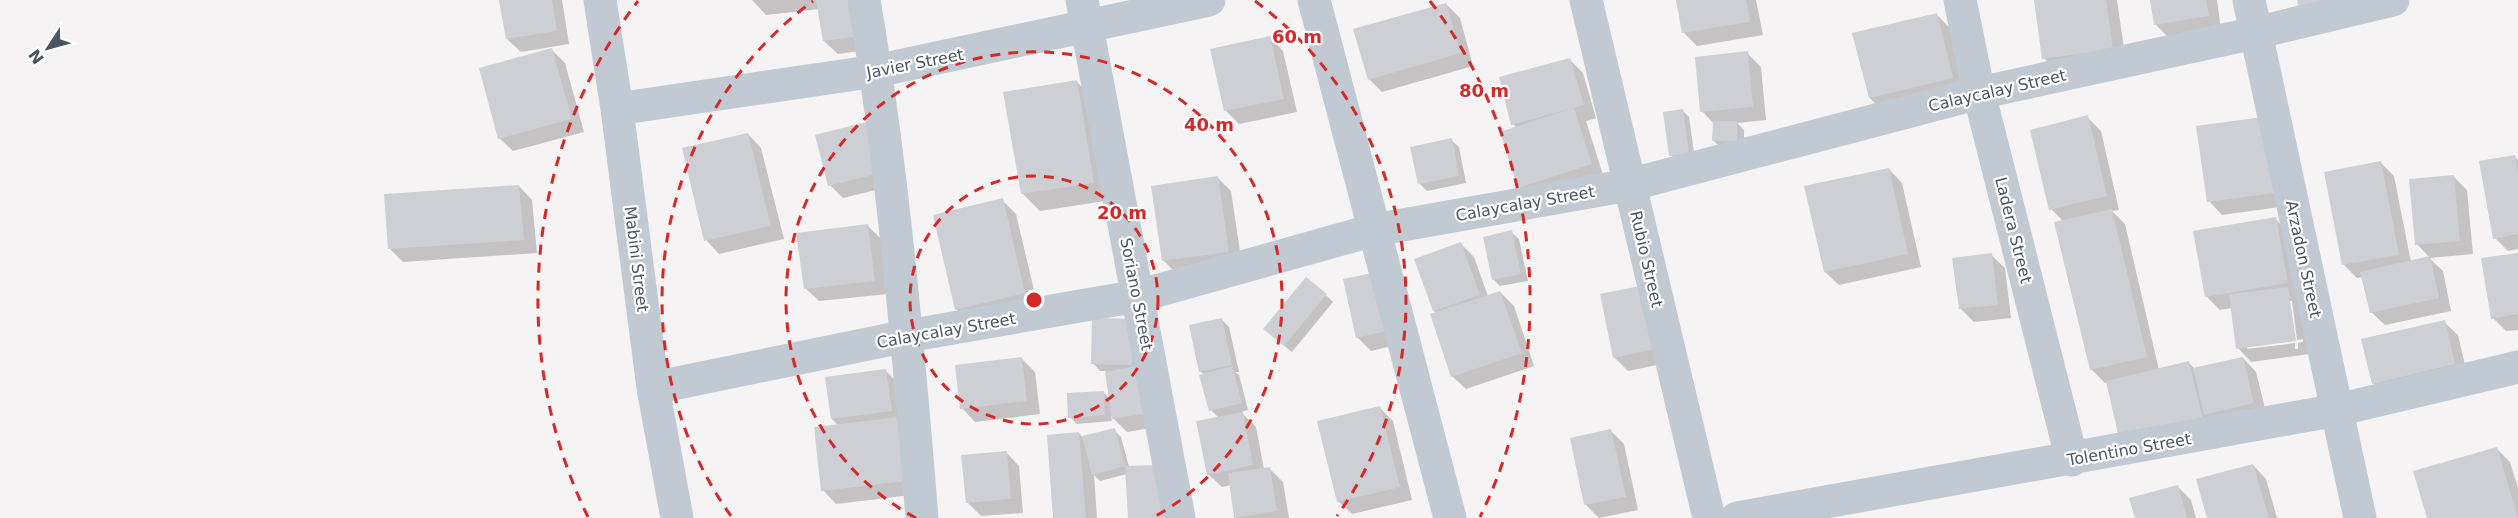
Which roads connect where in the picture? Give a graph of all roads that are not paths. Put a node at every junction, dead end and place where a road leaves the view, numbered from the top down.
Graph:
1 (600, 0) edge
2 (864, 0) edge
3 (1209, 0) edge
4 (1314, 0) edge
5 (1586, 0) edge
6 (1960, 0) edge
7 (2249, 0) edge
8 (2393, 0) edge
9 (1085, 14) edge
10 (2255, 33) junction
11 (876, 71) junction
12 (1980, 93) junction
13 (617, 109) junction
14 (1629, 185) junction
15 (1374, 230) junction
16 (1138, 296) junction
17 (907, 336) junction
18 (2518, 367) edge
19 (653, 388) junction
20 (2337, 410) junction
21 (2072, 460) junction
22 (677, 518) edge
23 (921, 518) edge
24 (1179, 518) edge
25 (1450, 518) edge
26 (1709, 518) edge
27 (1737, 518) edge
28 (2360, 518) edge

1 - 13 street, Mabini Street
2 - 11 street
3 - 9 street, Javier Street
4 - 15 street
5 - 14 street, Rubio Street
6 - 12 street, Ladera Street
7 - 10 street, Arzadon Street
8 - 10 street, Calaycalay Street
9 - 11 street, Javier Street
9 - 16 street, Soriano Street
10 - 12 street, Calaycalay Street
10 - 20 street, Arzadon Street
11 - 13 street, Javier Street
11 - 17 street
12 - 14 street, Calaycalay Street
12 - 21 street, Ladera Street
13 - 19 street, Mabini Street
14 - 15 street, Calaycalay Street
14 - 26 street, Rubio Street
15 - 16 street, Calaycalay Street
15 - 25 street
16 - 17 street, Calaycalay Street
16 - 24 street, Soriano Street
17 - 19 street, Calaycalay Street
17 - 23 street
18 - 20 street, Tolentino Street
19 - 22 street, Mabini Street
20 - 21 street, Tolentino Street
20 - 28 street, Arzadon Street
21 - 27 street, Tolentino Street

